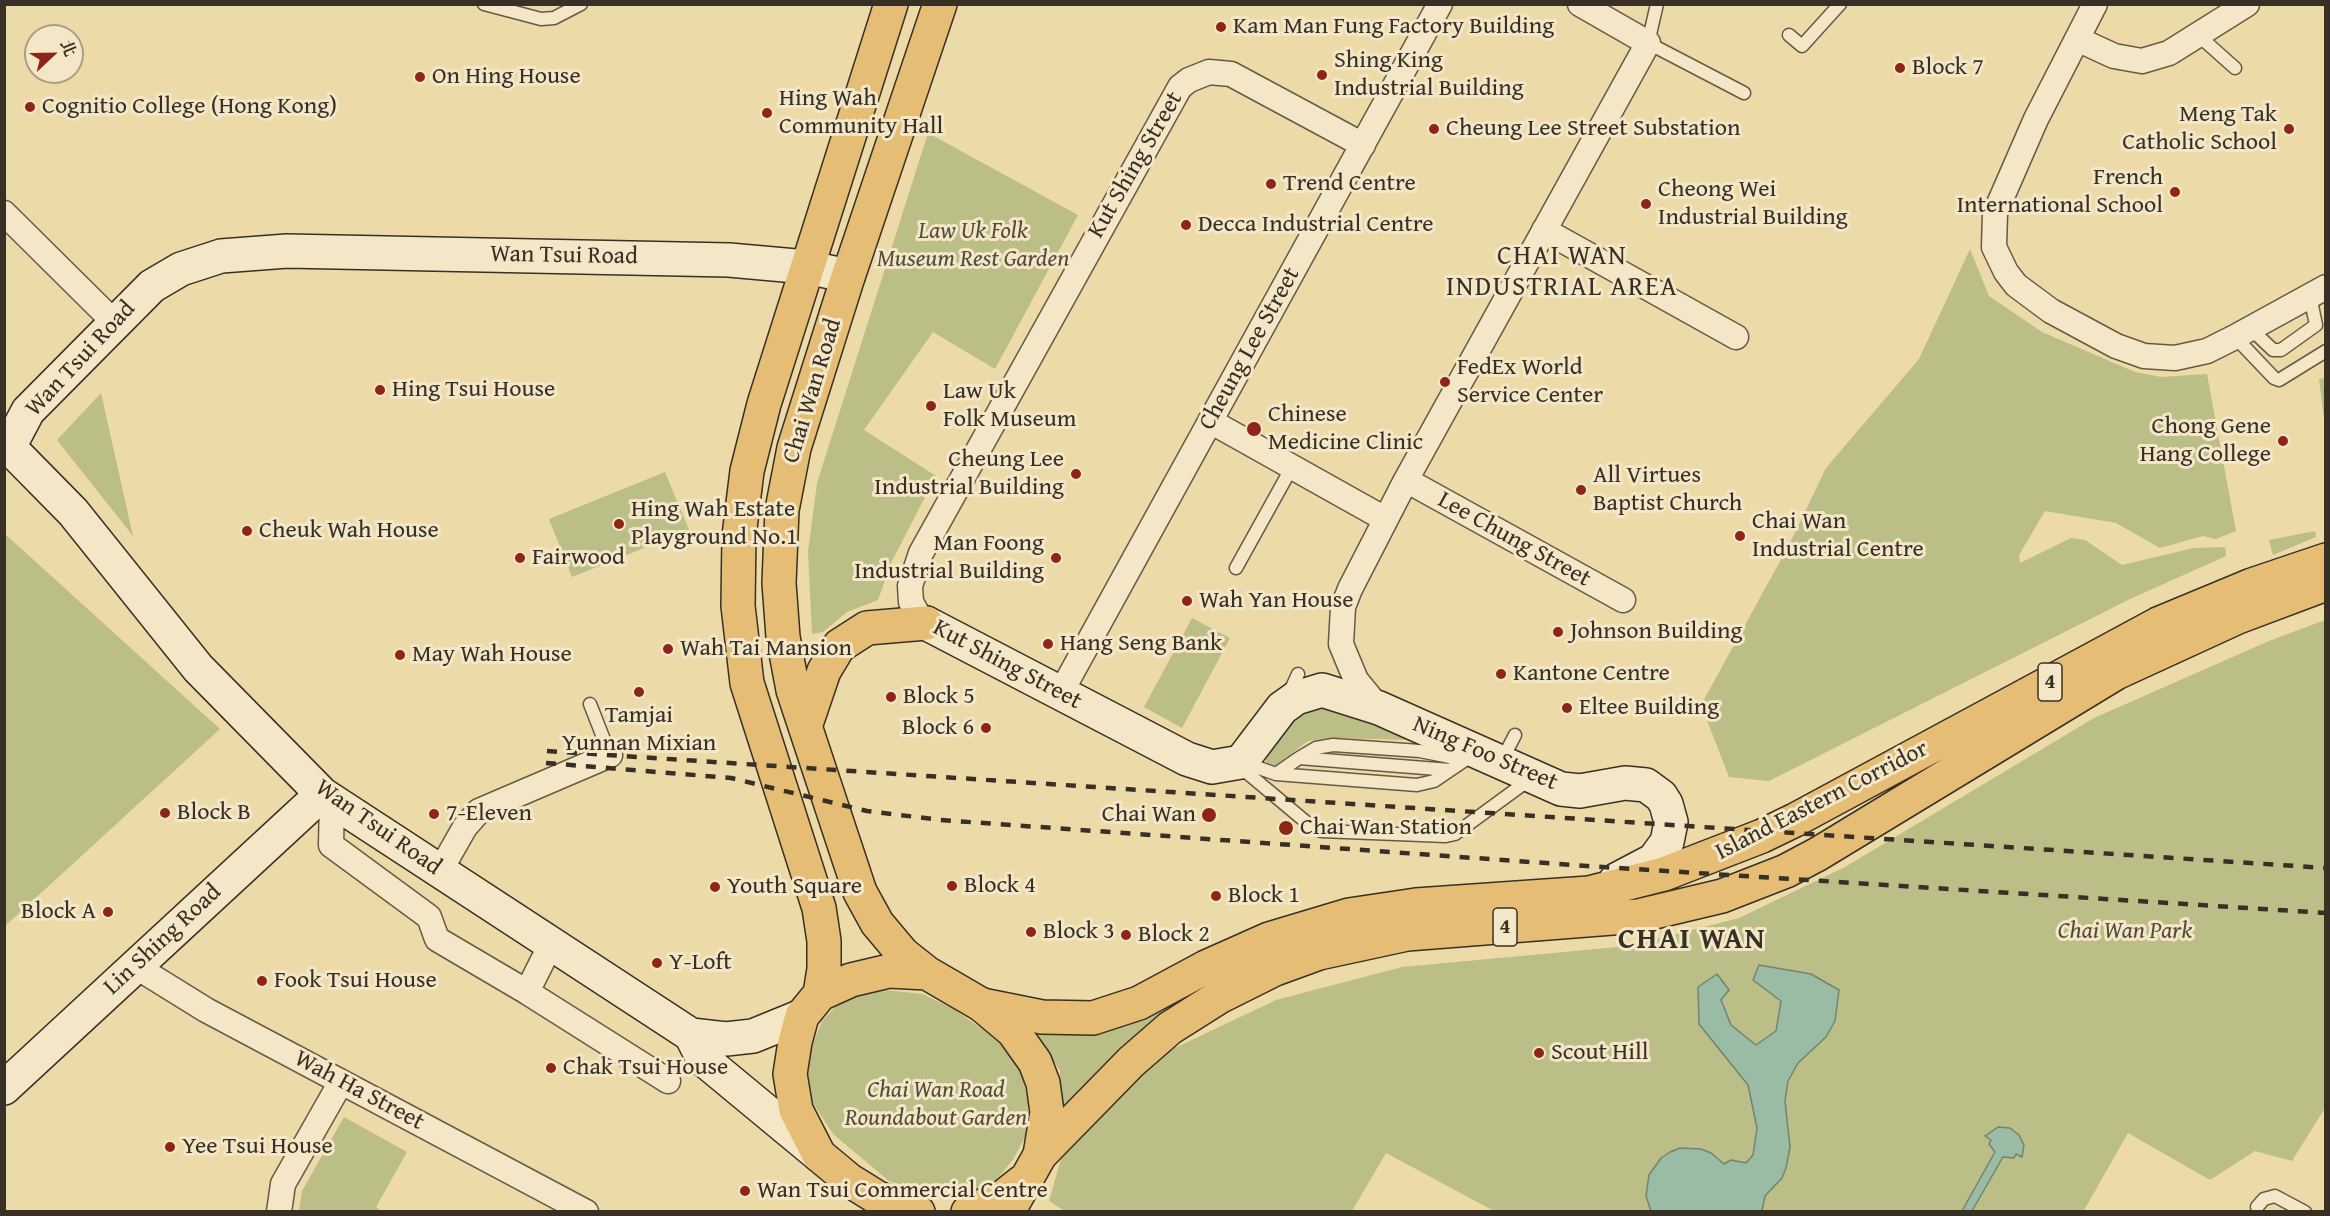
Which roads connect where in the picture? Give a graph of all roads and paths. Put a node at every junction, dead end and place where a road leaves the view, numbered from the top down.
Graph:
1 (484, 4) edge
2 (581, 4) edge
3 (891, 4) edge
4 (940, 4) edge
5 (1440, 4) edge
6 (1580, 4) edge
7 (1657, 4) edge
8 (1840, 4) edge
9 (2095, 4) edge
10 (2247, 4) edge
11 (1789, 35) dead end
12 (2198, 35) junction
13 (2077, 39) junction
14 (1648, 43) junction
15 (2235, 68) dead end
16 (1744, 93) dead end
17 (1363, 145) junction
18 (5, 215) edge
19 (1544, 230) junction
20 (807, 267) junction
21 (848, 276) junction
22 (2318, 291) edge
23 (114, 322) junction
24 (2243, 333) junction
25 (1736, 337) dead end
26 (2325, 351) edge
27 (1210, 421) junction
28 (6, 447) edge
29 (1292, 467) junction
30 (1406, 480) junction
31 (1385, 519) junction
32 (2325, 560) edge
33 (1236, 568) dead end
34 (2325, 585) edge
35 (1623, 600) dead end
36 (926, 623) junction
37 (1298, 674) dead end
38 (1060, 694) junction
39 (590, 704) dead end
40 (1282, 708) junction
41 (1379, 708) junction
42 (806, 724) junction
43 (1493, 753) junction
44 (610, 755) joint
45 (1299, 759) junction
46 (1211, 767) junction
47 (1450, 770) junction
48 (1276, 774) junction
49 (1536, 780) junction
50 (327, 797) junction
51 (440, 871) junction
52 (1589, 892) junction
53 (551, 944) junction
54 (135, 966) junction
55 (927, 973) junction
56 (527, 992) junction
57 (811, 1005) junction
58 (982, 1005) junction
59 (691, 1035) junction
60 (668, 1081) dead end
61 (341, 1082) junction
62 (4, 1088) edge
63 (819, 1155) junction
64 (1032, 1168) junction
65 (2258, 1207) dead end
66 (902, 1209) edge
67 (279, 1212) edge
68 (586, 1212) edge
69 (968, 1212) edge
70 (1008, 1212) edge
71 (2305, 1212) edge

1 - 2 lane
3 - 20 main road, Chai Wan Road
4 - 21 main road, Chai Wan Road
5 - 17 street, Cheung Lee Street
6 - 14 street
7 - 14 lane
8 - 11 lane
9 - 13 street
10 - 12 street
12 - 13 street
12 - 15 lane
13 - 24 street
14 - 16 lane
14 - 19 street
17 - 27 street, Cheung Lee Street
17 - 36 street, Kut Shing Street
18 - 23 street
19 - 25 street
19 - 30 street
20 - 21 street, Wan Tsui Road
20 - 23 street, Wan Tsui Road
20 - 57 main road, Chai Wan Road
21 - 42 main road, Chai Wan Road
22 - 24 street
22 - 24 lane
23 - 28 street, Wan Tsui Road
24 - 26 lane
27 - 29 street
27 - 38 street, Cheung Lee Street
28 - 50 street, Wan Tsui Road
29 - 31 street
29 - 33 lane
30 - 31 street
30 - 35 street, Lee Chung Street
31 - 41 street
32 - 52 main road, Island Eastern Corridor / 4
34 - 64 main road, Island Eastern Corridor / 4
36 - 38 street, Kut Shing Street
36 - 42 main road
37 - 40 lane
38 - 46 street, Kut Shing Street
39 - 44 lane
40 - 41 street
40 - 46 street
41 - 43 street, Ning Foo Street
42 - 55 main road, Chai Wan Road
43 - 45 lane
43 - 47 lane
43 - 49 street, Ning Foo Street
44 - 51 street
45 - 47 lane
45 - 48 lane
46 - 48 lane
46 - 49 lane
47 - 48 lane
49 - 52 street, Ning Foo Street
50 - 51 street, Wan Tsui Road
50 - 54 street, Lin Shing Road
50 - 56 street
51 - 53 street, Wan Tsui Road
52 - 58 main road, Island Eastern Corridor / 4
53 - 56 street
53 - 59 street, Wan Tsui Road
54 - 61 street, Wah Ha Street
54 - 62 street, Lin Shing Road
55 - 57 main road, Chai Wan Road
55 - 58 main road, Chai Wan Road
56 - 60 street
57 - 59 street, Wan Tsui Road
57 - 63 main road, Chai Wan Road
58 - 64 main road, Chai Wan Road
59 - 63 street, Wan Tsui Road
61 - 67 street
61 - 68 street, Wah Ha Street
63 - 66 main road, Chai Wan Road
64 - 69 main road
64 - 70 main road, Chai Wan Road
65 - 71 lane

